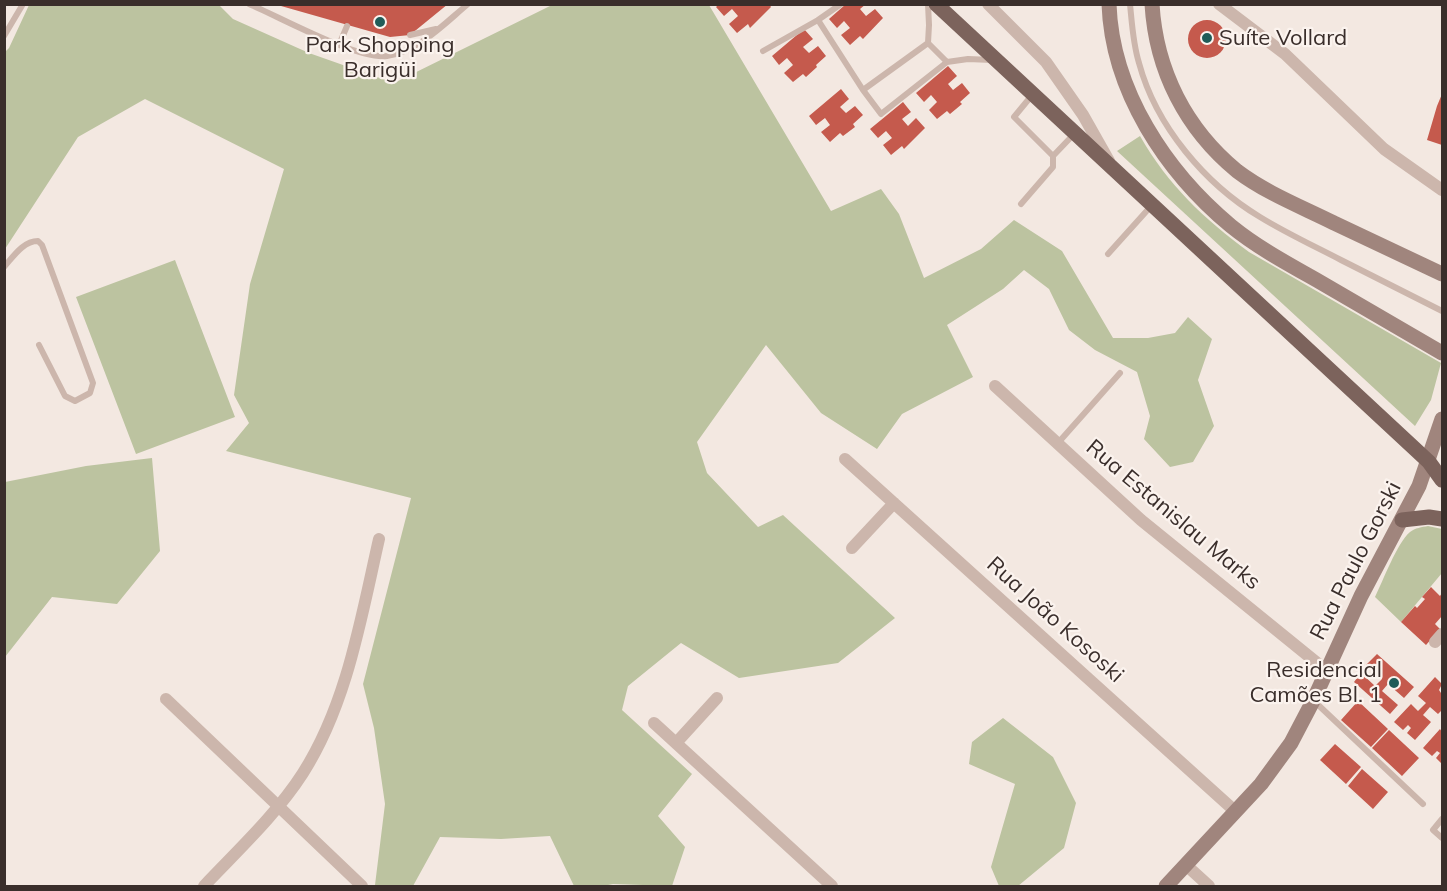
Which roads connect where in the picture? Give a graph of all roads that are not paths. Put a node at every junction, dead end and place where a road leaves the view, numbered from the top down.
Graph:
1 (23, 4) edge
2 (249, 4) edge
3 (468, 4) edge
4 (841, 4) edge
5 (928, 4) edge
6 (936, 4) edge
7 (988, 4) edge
8 (1109, 4) edge
9 (1130, 4) edge
10 (1152, 4) edge
11 (1219, 4) edge
12 (818, 20) junction
13 (347, 26) dead end
14 (438, 29) junction
15 (410, 35) dead end
16 (4, 36) edge
17 (927, 43) junction
18 (339, 45) junction
19 (763, 51) dead end
20 (997, 60) junction
21 (947, 62) junction
22 (863, 90) junction
23 (1034, 94) junction
24 (1075, 133) junction
25 (1053, 156) junction
26 (1112, 167) junction
27 (1443, 190) edge
28 (1021, 204) dead end
29 (1152, 205) junction
30 (1108, 254) dead end
31 (4, 267) edge
32 (1443, 274) edge
33 (1443, 311) edge
34 (39, 345) dead end
35 (1443, 353) edge
36 (1120, 373) dead end
37 (995, 386) dead end
38 (1443, 419) edge
39 (1058, 444) junction
40 (845, 459) dead end
41 (1429, 462) junction
42 (1443, 480) edge
43 (894, 503) junction
44 (1443, 519) edge
45 (1402, 520) junction
46 (379, 539) dead end
47 (852, 548) dead end
48 (1327, 671) junction
49 (166, 699) dead end
50 (717, 699) dead end
51 (1314, 701) junction
52 (654, 723) dead end
53 (676, 743) junction
54 (1423, 804) dead end
55 (278, 807) junction
56 (1236, 812) junction
57 (1443, 819) edge
58 (1443, 838) edge
59 (1186, 865) junction
60 (204, 886) edge
61 (362, 886) edge
62 (832, 886) edge
63 (1166, 886) edge
64 (1209, 886) edge

1 - 16 lane
2 - 18 lane
3 - 14 lane
4 - 12 lane
5 - 17 lane
6 - 20 main road
7 - 26 street
8 - 35 street
9 - 33 lane
10 - 32 street
11 - 27 street
12 - 19 lane
12 - 22 lane
13 - 18 lane
14 - 15 lane
14 - 18 lane
17 - 21 lane
17 - 22 lane
20 - 21 lane
20 - 23 main road
21 - 22 lane
23 - 24 main road
23 - 25 lane
24 - 25 lane
24 - 26 main road
25 - 28 lane
26 - 29 main road
29 - 30 lane
29 - 41 main road
31 - 34 lane
36 - 39 lane
37 - 39 street, Rua Estanislau Marks
38 - 41 street, Rua Paulo Gorski
39 - 48 street, Rua Estanislau Marks
40 - 43 street, Rua João Kososki
41 - 42 main road
41 - 45 street, Rua Paulo Gorski
43 - 47 street
43 - 56 street, Rua João Kososki
44 - 45 main road
45 - 48 street, Rua Paulo Gorski
46 - 55 street
48 - 51 street, Rua Paulo Gorski
49 - 55 street
50 - 53 street
51 - 54 lane
51 - 56 street, Rua Paulo Gorski
52 - 53 street
53 - 62 street
55 - 60 street
55 - 61 street
56 - 59 street, Rua Paulo Gorski
57 - 58 lane
59 - 63 street, Rua Paulo Gorski
59 - 64 street

